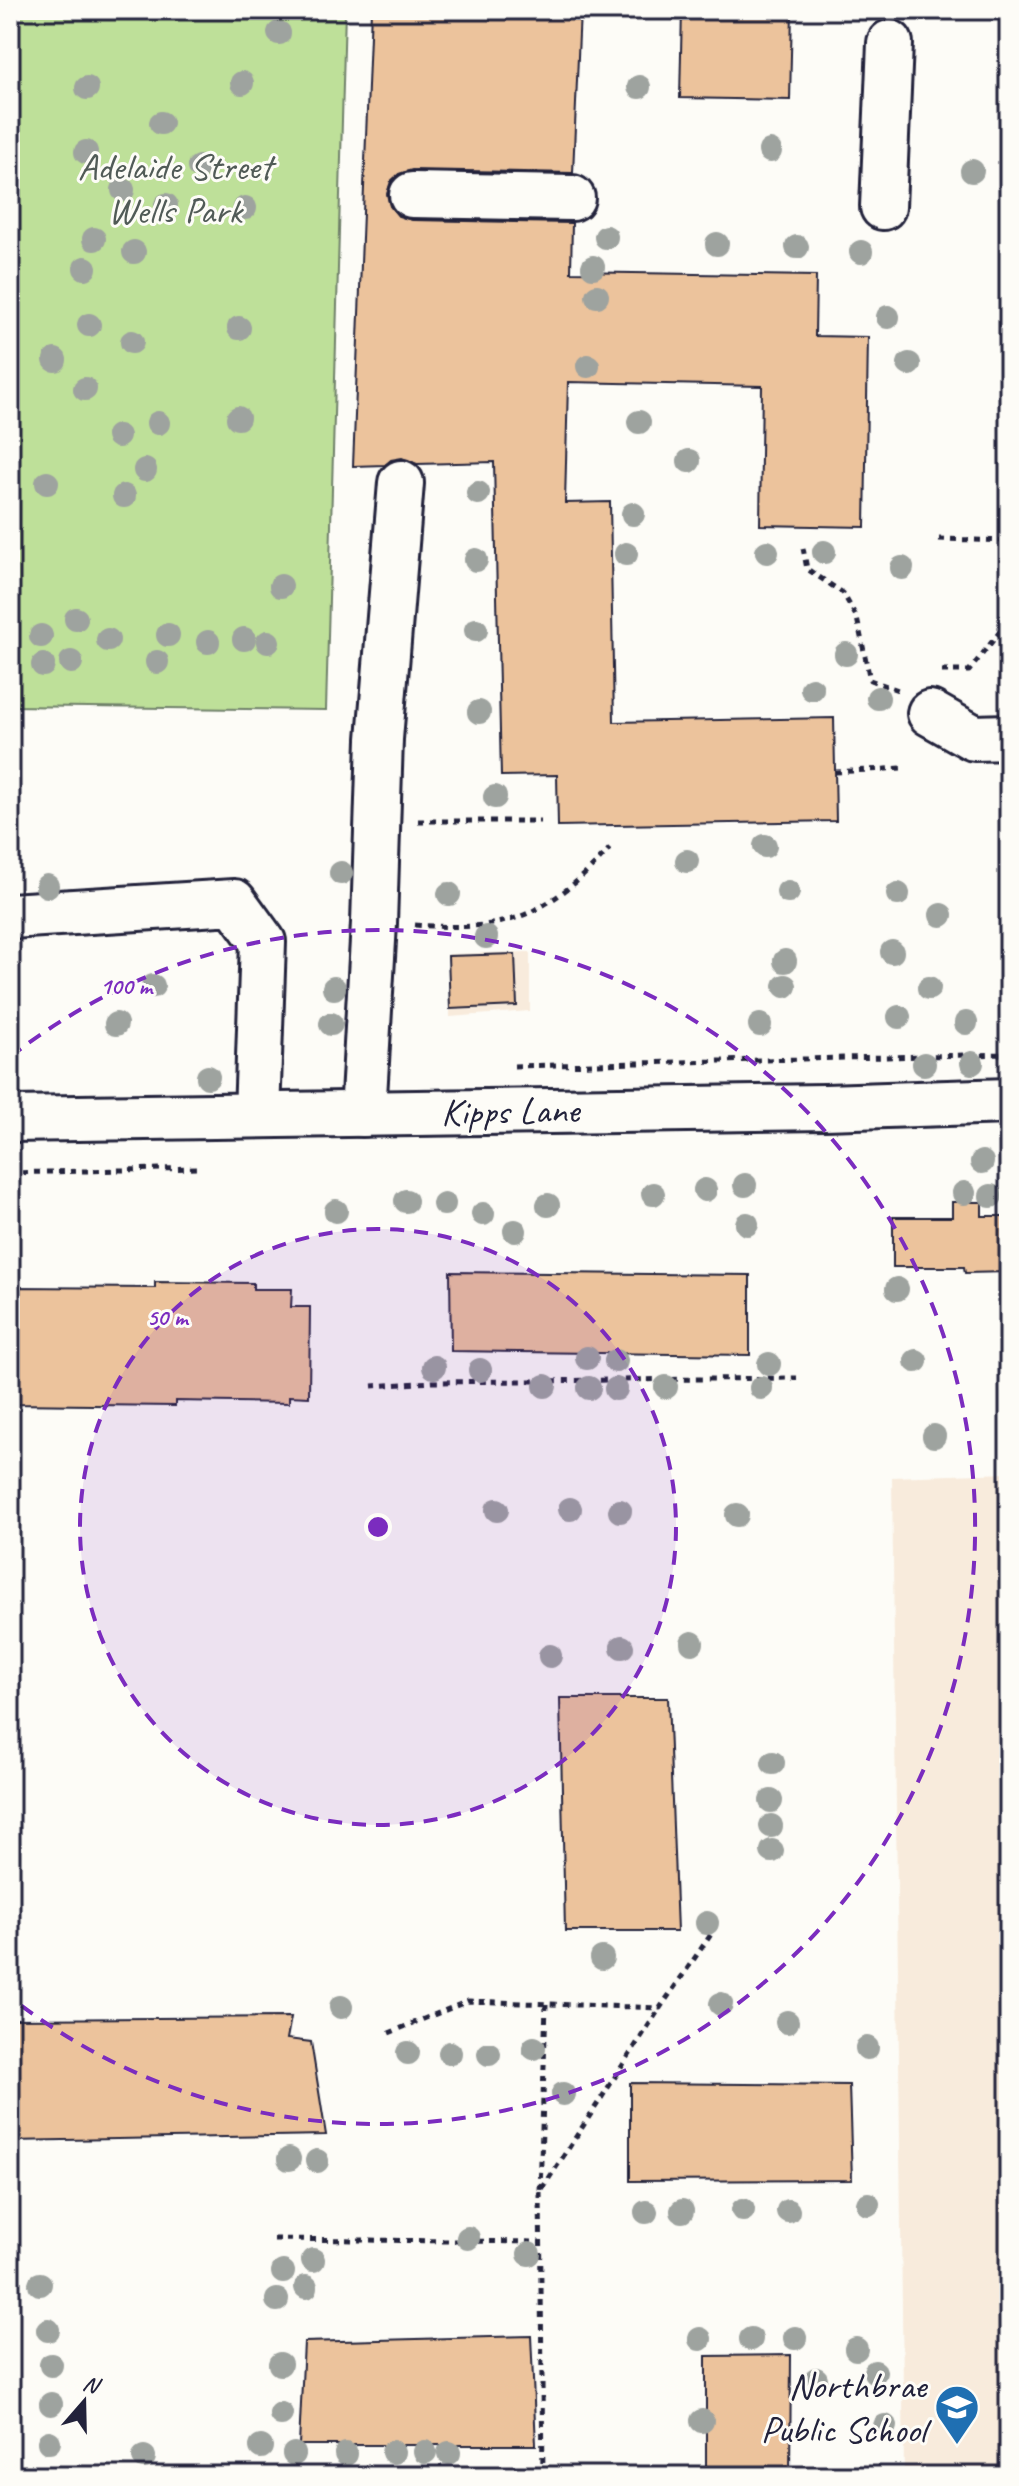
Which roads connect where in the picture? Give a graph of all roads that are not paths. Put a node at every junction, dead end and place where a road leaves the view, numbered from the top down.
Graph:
1 (890, 43) dead end
2 (412, 195) dead end
3 (572, 198) dead end
4 (883, 207) dead end
5 (401, 483) dead end
6 (922, 692) road end
7 (1009, 737) edge
8 (10, 916) edge
9 (1009, 1101) edge
10 (363, 1114) junction
11 (257, 1115) junction
12 (10, 1119) edge

1 - 4 street
2 - 3 street
5 - 10 street
6 - 7 street
8 - 11 street
9 - 10 street, Kipps Lane
10 - 11 street, Kipps Lane
11 - 12 street, Kipps Lane

